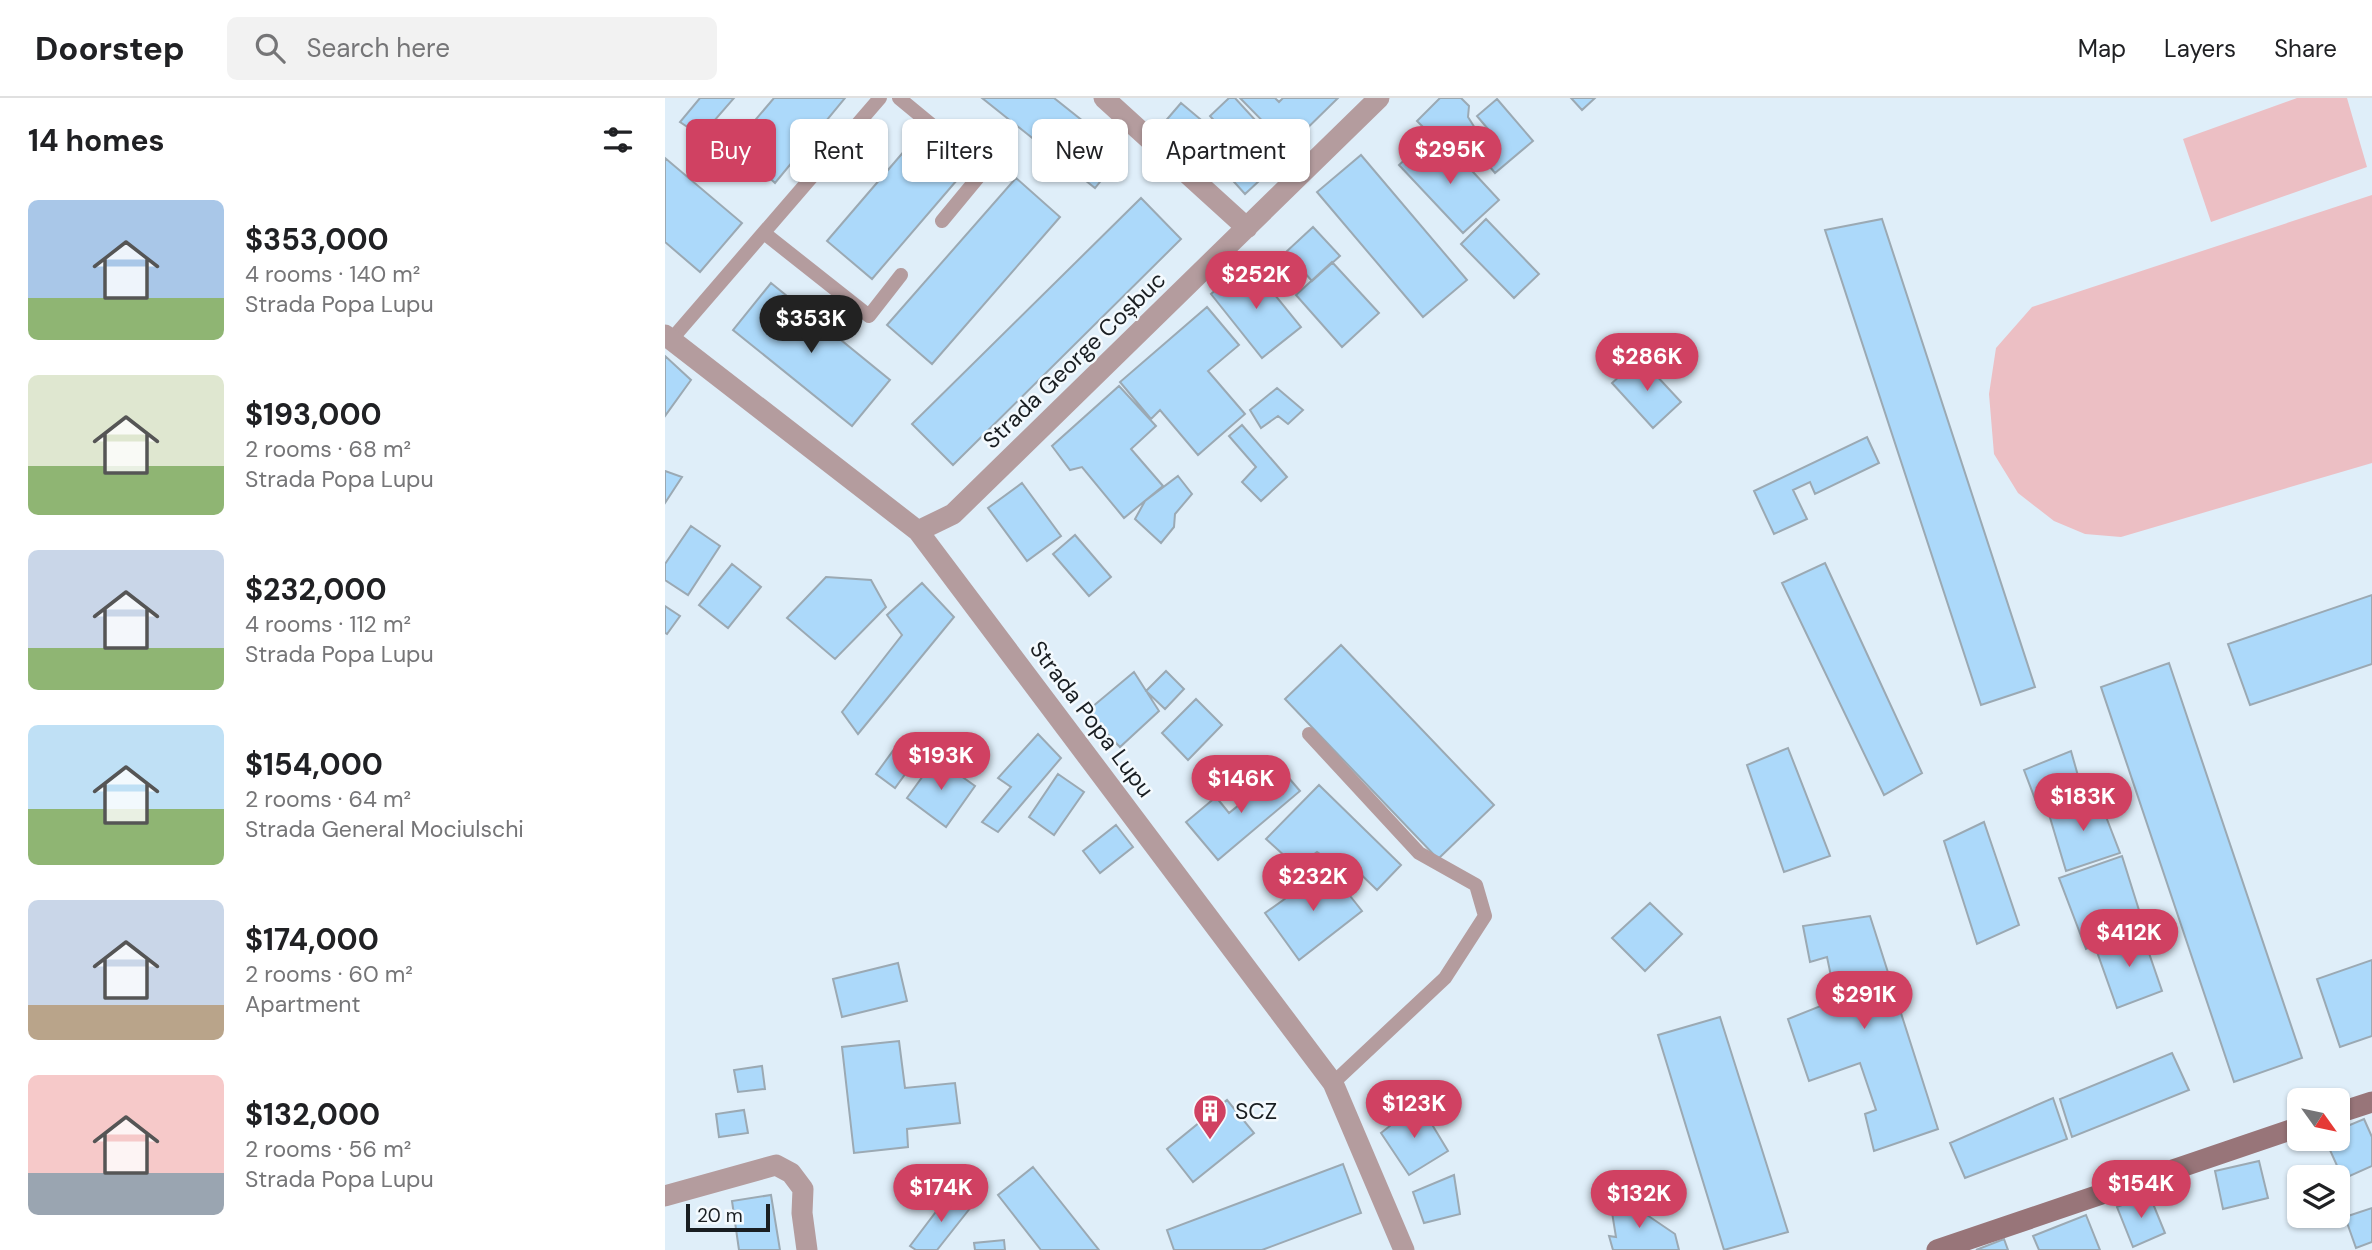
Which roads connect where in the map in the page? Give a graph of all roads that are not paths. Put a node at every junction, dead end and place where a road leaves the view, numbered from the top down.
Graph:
1 (880, 98) edge
2 (899, 98) edge
3 (1104, 98) edge
4 (1380, 98) edge
5 (942, 221) dead end
6 (1247, 228) junction
7 (764, 233) junction
8 (901, 275) dead end
9 (668, 337) edge
10 (918, 531) junction
11 (1309, 734) dead end
12 (1333, 1083) junction
13 (2372, 1101) edge
14 (2350, 1109) edge
15 (2287, 1130) edge
16 (665, 1196) edge
17 (807, 1250) edge
18 (1404, 1250) edge
19 (1937, 1250) edge

1 - 7 lane
2 - 5 lane
3 - 6 street
4 - 6 street, Strada George Coșbuc
6 - 10 street, Strada George Coșbuc
7 - 8 lane
7 - 9 lane
9 - 10 street, Strada Popa Lupu
10 - 12 street, Strada Popa Lupu
11 - 12 lane
12 - 18 street, Strada Popa Lupu
13 - 14 main road
15 - 19 main road
16 - 17 street

